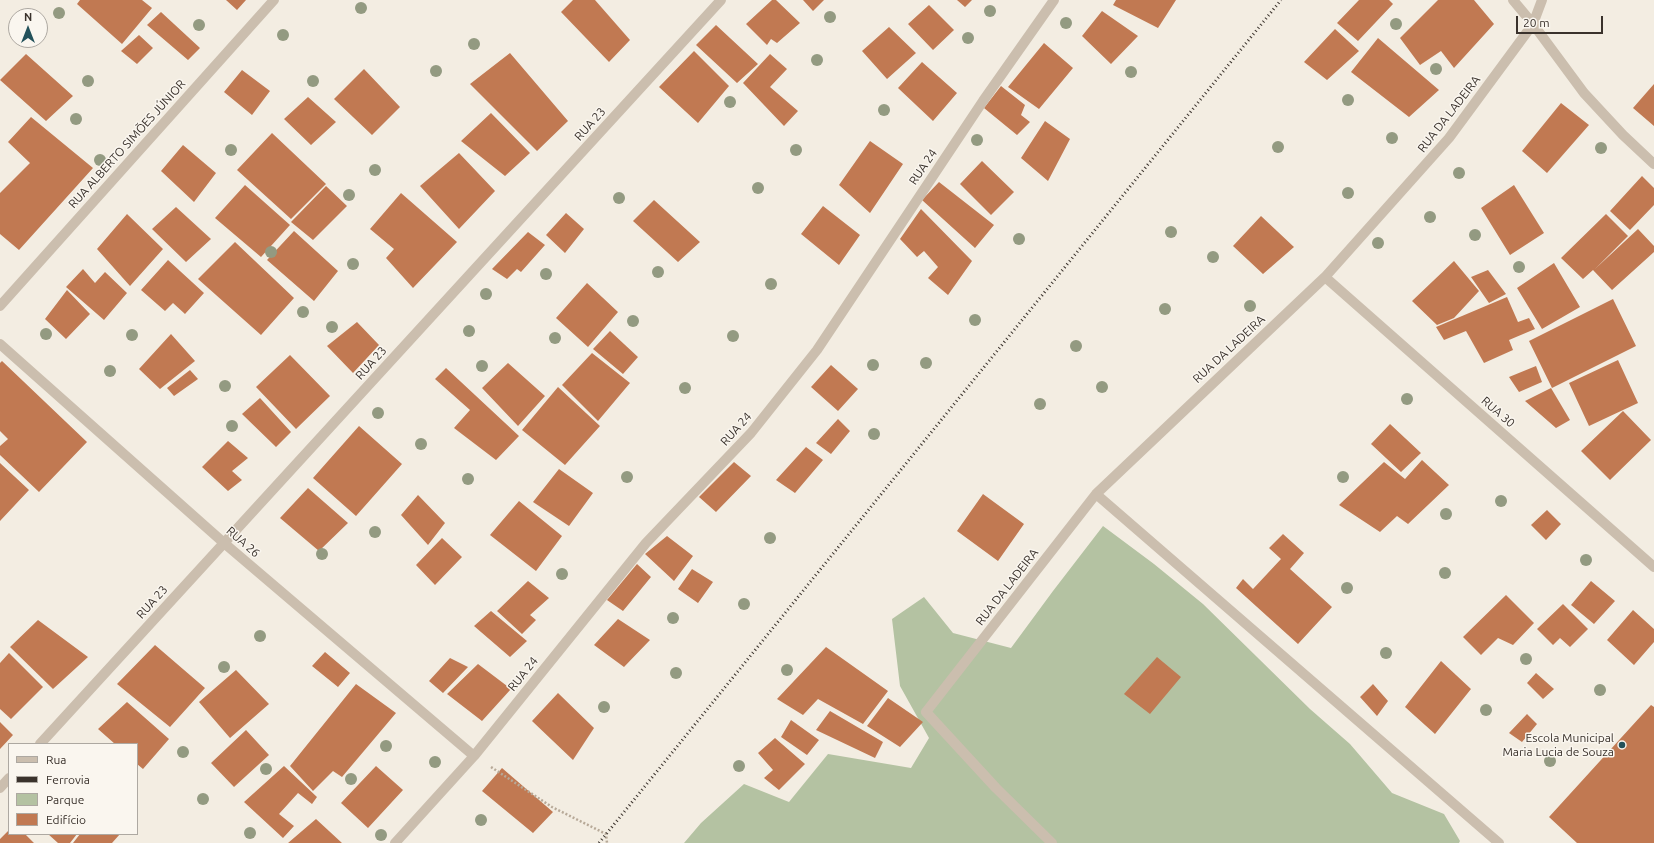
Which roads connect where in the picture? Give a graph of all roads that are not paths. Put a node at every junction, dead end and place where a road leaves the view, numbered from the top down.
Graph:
1 (274, 0) edge
2 (721, 0) edge
3 (1054, 0) edge
4 (1513, 0) edge
5 (1542, 0) edge
6 (1533, 24) junction
7 (1654, 164) edge
8 (1325, 277) junction
9 (0, 306) edge
10 (0, 344) edge
11 (1096, 494) junction
12 (224, 543) junction
13 (1654, 567) edge
14 (41, 743) edge
15 (474, 756) junction
16 (8, 779) edge
17 (0, 788) edge
18 (395, 843) edge
19 (1052, 843) edge
20 (1499, 843) edge

1 - 9 street, RUA ALBERTO SIMÕES JÚNIOR
2 - 12 street, RUA 23
3 - 15 street, RUA 24
4 - 6 street
5 - 6 street, RUA DA LADEIRA
6 - 7 street
6 - 8 street, RUA DA LADEIRA
8 - 11 street, RUA DA LADEIRA
8 - 13 street, RUA 30
10 - 12 street, RUA 26
11 - 19 street, RUA DA LADEIRA
11 - 20 street
12 - 14 street, RUA 23
12 - 15 street, RUA 26
15 - 18 street, RUA 24
16 - 17 street

